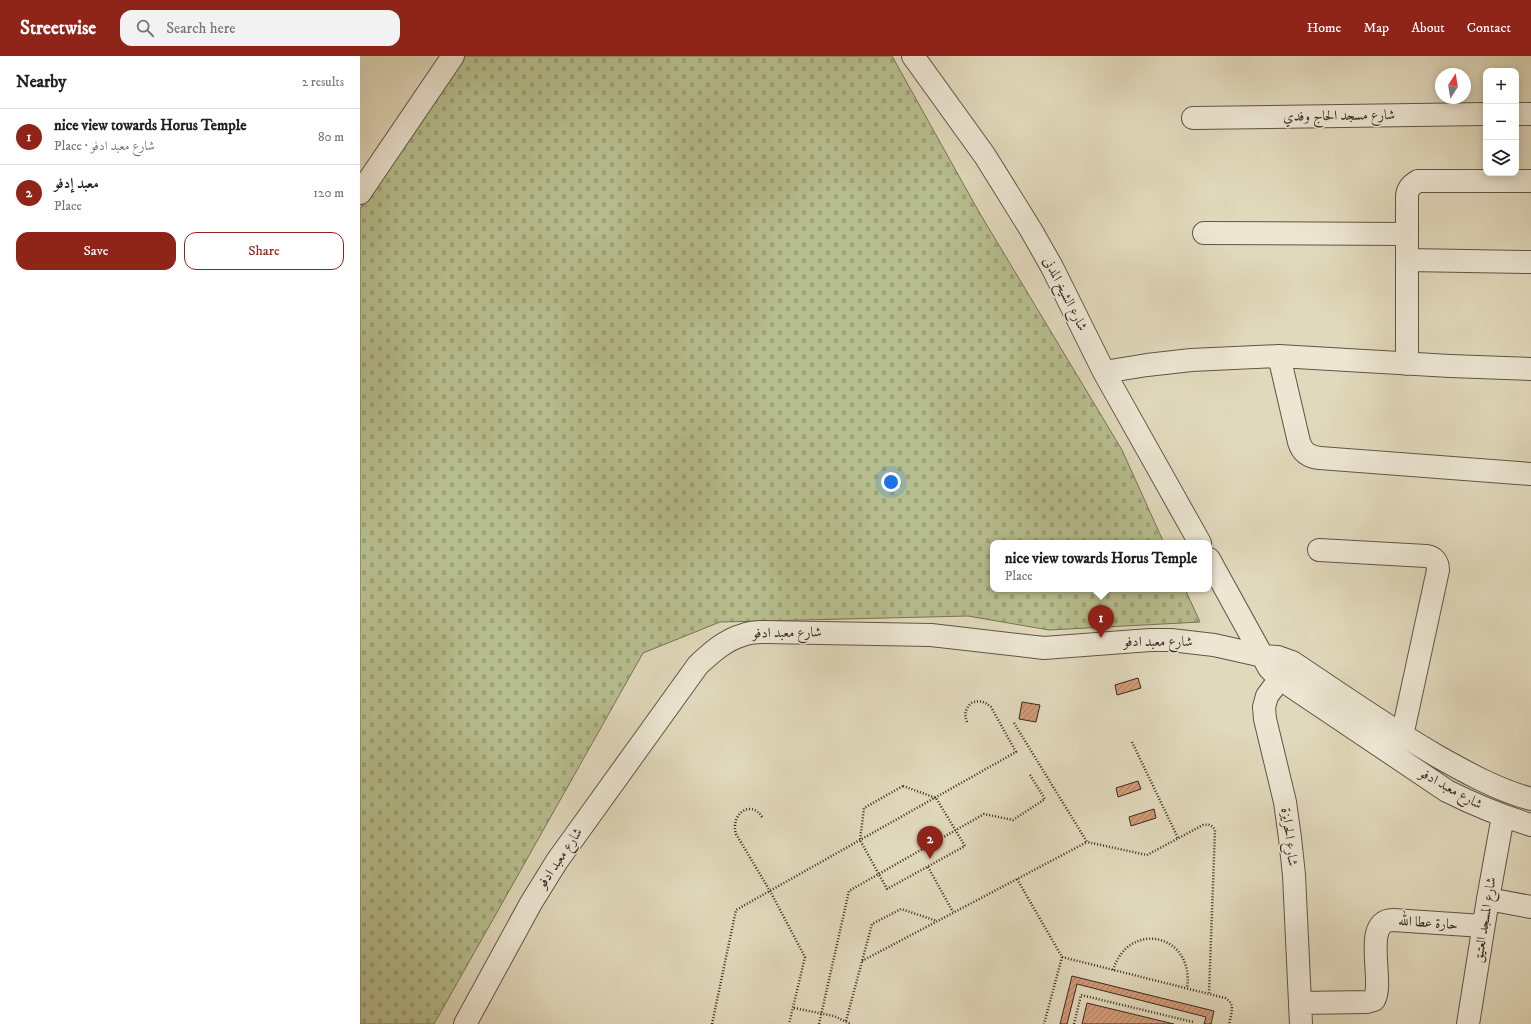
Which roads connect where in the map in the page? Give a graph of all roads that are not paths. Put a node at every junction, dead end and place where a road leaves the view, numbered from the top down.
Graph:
1 (453, 56) edge
2 (913, 56) edge
3 (1483, 114) edge
4 (1519, 114) edge
5 (1531, 114) edge
6 (1193, 118) dead end
7 (1531, 181) edge
8 (360, 193) edge
9 (1204, 233) dead end
10 (1407, 234) junction
11 (1407, 260) junction
12 (1531, 262) edge
13 (1279, 356) junction
14 (1407, 364) junction
15 (1531, 369) edge
16 (1104, 372) junction
17 (1531, 474) edge
18 (1198, 540) edge
19 (1319, 550) dead end
20 (1212, 564) edge
21 (1264, 656) junction
22 (1286, 670) junction
23 (1402, 736) junction
24 (1531, 799) edge
25 (1503, 816) junction
26 (1531, 825) edge
27 (1488, 899) junction
28 (1531, 907) edge
29 (1483, 926) junction
30 (1301, 1014) edge
31 (465, 1024) edge
32 (1468, 1024) edge

1 - 8 street
2 - 16 street, شارع الشيخ المدنى
3 - 6 street, شارع مسجد الحاج وفدي
4 - 5 street
7 - 10 street
9 - 10 street
10 - 11 street
11 - 12 street
11 - 14 street
13 - 14 street
13 - 16 street
13 - 17 street
14 - 15 street
16 - 18 street, شارع الشيخ المدنى
19 - 23 street
20 - 21 street
21 - 22 street, شارع معبد ادفو
21 - 31 street, شارع معبد ادفو
22 - 23 street, شارع معبد ادفو
22 - 25 street, شارع معبد ادفو
22 - 30 street, شارع الحرايزة
23 - 24 street, شارع معبد ادفو
25 - 26 street, شارع معبد ادفو
25 - 27 street, شارع المسجد العتيق
27 - 28 street
27 - 29 street, شارع المسجد العتيق
29 - 30 street, حارة عطا الله
29 - 32 street, شارع المسجد العتيق

